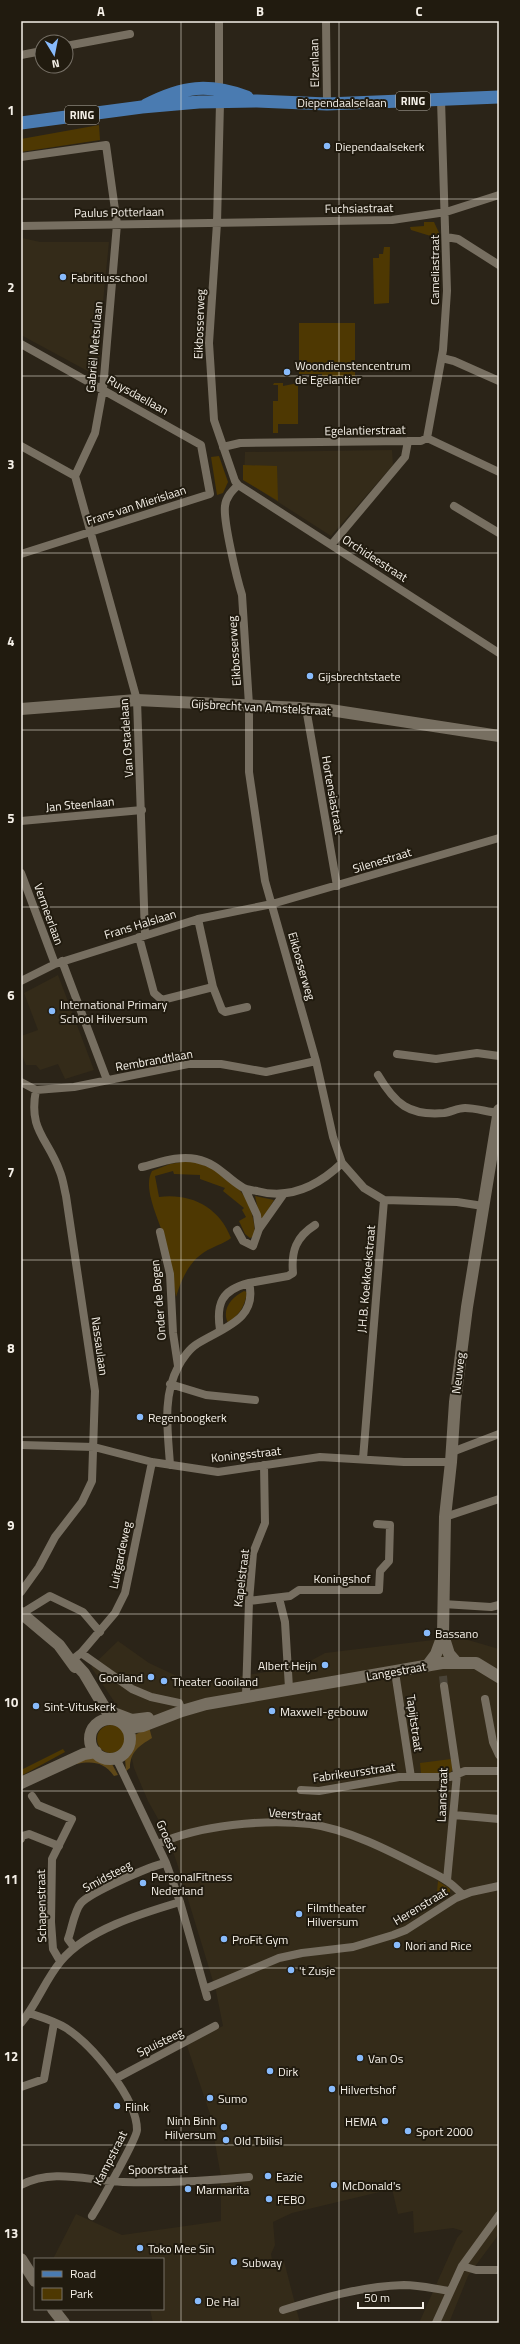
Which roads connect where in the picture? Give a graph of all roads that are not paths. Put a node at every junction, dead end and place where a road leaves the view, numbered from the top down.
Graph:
1 (219, 21) edge
2 (326, 21) edge
3 (130, 34) dead end
4 (74, 44) edge
5 (34, 53) edge
6 (21, 55) edge
7 (218, 89) junction
8 (177, 92) junction
9 (499, 97) edge
10 (441, 100) junction
11 (257, 101) junction
12 (199, 102) junction
13 (220, 103) junction
14 (327, 104) junction
15 (176, 105) junction
16 (142, 107) junction
17 (21, 123) edge
18 (21, 157) edge
19 (499, 195) edge
20 (446, 212) junction
21 (216, 223) junction
22 (118, 224) junction
23 (21, 226) edge
24 (446, 237) junction
25 (499, 266) edge
26 (21, 344) edge
27 (442, 358) junction
28 (499, 381) edge
29 (103, 389) junction
30 (426, 438) junction
31 (408, 441) junction
32 (201, 445) joint
33 (21, 446) edge
34 (223, 447) junction
35 (499, 472) edge
36 (75, 476) junction
37 (238, 485) junction
38 (454, 506) dead end
39 (90, 533) junction
40 (499, 533) edge
41 (332, 544) junction
42 (21, 554) edge
43 (499, 653) edge
44 (137, 700) junction
45 (249, 705) junction
46 (306, 708) junction
47 (21, 709) edge
48 (499, 736) edge
49 (142, 810) junction
50 (21, 821) edge
51 (499, 838) edge
52 (21, 873) edge
53 (337, 886) junction
54 (272, 904) junction
55 (198, 919) junction
56 (142, 936) junction
57 (58, 962) junction
58 (21, 981) edge
59 (213, 986) junction
60 (248, 1007) dead end
61 (397, 1054) dead end
62 (499, 1056) edge
63 (316, 1061) junction
64 (378, 1075) dead end
65 (107, 1080) junction
66 (21, 1082) edge
67 (36, 1090) junction
68 (498, 1116) edge
69 (342, 1163) junction
70 (142, 1167) dead end
71 (246, 1189) junction
72 (283, 1195) junction
73 (384, 1200) junction
74 (483, 1206) junction
75 (315, 1225) dead end
76 (259, 1229) junction
77 (237, 1230) dead end
78 (160, 1232) dead end
79 (249, 1283) junction
80 (220, 1330) junction
81 (178, 1366) junction
82 (170, 1384) junction
83 (255, 1400) dead end
84 (499, 1434) edge
85 (21, 1445) edge
86 (94, 1447) junction
87 (452, 1457) junction
88 (363, 1459) junction
89 (152, 1462) junction
90 (170, 1465) junction
91 (264, 1465) junction
92 (499, 1499) edge
93 (445, 1517) junction
94 (377, 1524) dead end
95 (21, 1592) edge
96 (279, 1598) junction
97 (249, 1601) junction
98 (443, 1604) junction
99 (499, 1605) edge
100 (21, 1614) edge
101 (100, 1632) junction
102 (443, 1635) junction
103 (76, 1656) junction
104 (455, 1661) junction
105 (427, 1666) junction
106 (395, 1674) junction
107 (499, 1677) edge
108 (444, 1686) tunnel mouth
109 (289, 1688) junction
110 (246, 1696) junction
111 (485, 1699) dead end
112 (182, 1711) junction
113 (106, 1720) junction
114 (127, 1728) junction
115 (93, 1746) junction
116 (499, 1755) edge
117 (116, 1758) junction
118 (499, 1771) edge
119 (457, 1774) junction
120 (411, 1777) junction
121 (21, 1779) edge
122 (21, 1783) edge
123 (301, 1790) dead end
124 (32, 1796) dead end
125 (454, 1815) junction
126 (499, 1819) edge
127 (21, 1839) edge
128 (158, 1844) junction
129 (59, 1846) junction
130 (166, 1863) junction
131 (447, 1880) junction
132 (499, 1886) edge
133 (463, 1895) junction
134 (180, 1902) junction
135 (74, 1947) junction
136 (60, 1961) junction
137 (205, 1989) junction
138 (207, 1997) dead end
139 (29, 2013) junction
140 (21, 2023) edge
141 (54, 2023) junction
142 (215, 2026) dead end
143 (115, 2079) junction
144 (21, 2087) edge
145 (249, 2177) dead end
146 (111, 2180) junction
147 (21, 2185) edge
148 (499, 2214) edge
149 (92, 2216) dead end
150 (21, 2259) edge
151 (462, 2266) junction
152 (499, 2270) edge
153 (34, 2280) edge
154 (450, 2291) junction
155 (54, 2310) edge
156 (283, 2310) dead end
157 (64, 2323) edge
158 (436, 2323) edge

1 - 7 street
2 - 14 street, Elzenlaan
3 - 4 street
5 - 6 street
7 - 8 main road, Diependaalselaan / RING
7 - 11 main road, Diependaalselaan / RING
7 - 12 street
8 - 15 street
8 - 16 main road, Diependaalselaan / RING
9 - 10 main road, Diependaalselaan / RING
10 - 14 main road, Diependaalselaan / RING
10 - 20 street, Cameliastraat
11 - 13 main road, Diependaalselaan / RING
11 - 14 main road, Diependaalselaan / RING
12 - 13 main road, Diependaalselaan / RING
12 - 15 main road, Diependaalselaan / RING
13 - 21 street, Eikbosserweg
15 - 16 main road, Diependaalselaan / RING
16 - 17 main road, Diependaalselaan / RING
18 - 22 street, Gabriël Metsulaan
19 - 20 street, Fuchsiastraat
20 - 21 street, Fuchsiastraat
20 - 24 street, Cameliastraat
21 - 22 street, Paulus Potterlaan
21 - 34 street, Eikbosserweg
22 - 23 street, Paulus Potterlaan
22 - 29 street, Gabriël Metsulaan
24 - 25 street
24 - 27 street, Cameliastraat
26 - 29 street, Ruysdaellaan
27 - 28 street
27 - 30 street, Cameliastraat
29 - 32 street, Ruysdaellaan
29 - 36 street, Gabriël Metsulaan
30 - 31 street, Egelantierstraat
30 - 35 street
31 - 34 street, Egelantierstraat
31 - 41 street
32 - 39 street, Frans van Mierislaan
33 - 36 street
34 - 37 street, Eikbosserweg
36 - 39 street, Van Ostadelaan
37 - 41 street, Orchideestraat
37 - 45 street, Eikbosserweg
38 - 40 street
39 - 42 street, Frans van Mierislaan
39 - 44 street, Van Ostadelaan
41 - 43 street, Orchideestraat
44 - 45 street, Gijsbrecht van Amstelstraat
44 - 47 street, Gijsbrecht van Amstelstraat
44 - 49 street, Van Ostadelaan
45 - 46 street, Gijsbrecht van Amstelstraat
45 - 54 street, Eikbosserweg
46 - 48 street, Gijsbrecht van Amstelstraat
46 - 53 street, Hortensiastraat
49 - 50 street, Jan Steenlaan
49 - 56 street, Van Ostadelaan
51 - 53 street, Silenestraat
52 - 57 street, Vermeerlaan
53 - 54 street, Silenestraat
54 - 55 street, Frans Halslaan
54 - 63 street, Eikbosserweg
55 - 56 street, Frans Halslaan
55 - 59 street
56 - 57 street, Frans Halslaan
56 - 59 street, Van Ostadelaan
57 - 58 street, Frans Halslaan
57 - 65 street, Vermeerlaan
59 - 60 street
61 - 62 street
63 - 65 street, Rembrandtlaan
63 - 69 street, Eikbosserweg
64 - 68 street, Neuweg
65 - 67 street, Rembrandtlaan
66 - 67 street
67 - 86 street, Nassaulaan
68 - 74 street, Neuweg
69 - 72 street
69 - 73 street, Eikbosserweg
70 - 71 street
71 - 72 street
71 - 76 street
72 - 76 street
73 - 74 street
73 - 88 street, J.H.B. Koekkoekstraat
74 - 87 street, Neuweg
75 - 79 street
76 - 77 street
78 - 81 street, Onder de Bogen
79 - 80 street
79 - 80 street
80 - 81 street
81 - 82 street
82 - 83 street
82 - 90 street
84 - 87 street, Koningsstraat
85 - 86 street, Koningsstraat
86 - 89 street, Koningsstraat
86 - 95 street, Nassaulaan
87 - 88 street, Koningsstraat
87 - 93 street, Neuweg
88 - 91 street, Koningsstraat
89 - 90 street, Koningsstraat
89 - 101 street, Luitgardeweg
90 - 91 street, Koningsstraat
91 - 97 street, Kapelstraat
92 - 93 street
93 - 98 street, Neuweg
94 - 96 street, Koningshof
96 - 97 street, Koningshof
96 - 109 street
97 - 110 street, Kapelstraat
98 - 99 street
98 - 102 street, Neuweg
100 - 101 street
100 - 103 street
101 - 103 street, Luitgardeweg
102 - 104 street, Neuweg
102 - 105 street, Neuweg
103 - 112 street
103 - 112 street
103 - 113 street
104 - 105 street, Langestraat
104 - 107 street, Langestraat
105 - 106 street, Langestraat
106 - 109 street, Langestraat
106 - 120 street, Tapijtstraat
108 - 119 street, Laanstraat
109 - 110 street, Langestraat
110 - 112 street, Langestraat
111 - 116 street
112 - 114 street, Langestraat
113 - 114 street
113 - 115 street
114 - 117 street
115 - 117 street
115 - 121 street
115 - 122 street
117 - 128 street, Groest
118 - 119 street, Fabrikeursstraat
119 - 120 street, Fabrikeursstraat
119 - 125 street, Laanstraat
120 - 123 street, Fabrikeursstraat
124 - 129 street, Schapenstraat
125 - 126 street
125 - 131 street, Laanstraat
127 - 129 street
128 - 130 street, Groest
128 - 131 street, Veerstraat
129 - 136 street, Schapenstraat
130 - 134 street, Groest
130 - 135 street, Smidsteeg
131 - 133 street, Herenstraat
132 - 133 street, Herenstraat
133 - 137 street, Herenstraat
134 - 135 street
134 - 137 street, Groest
135 - 136 street
136 - 139 street
137 - 138 street, Groest
139 - 140 street
139 - 141 street, Kampstraat
141 - 143 street, Kampstraat
141 - 144 street
142 - 143 street, Spuisteeg
143 - 146 street, Kampstraat
145 - 146 street, Spoorstraat
146 - 147 street, Spoorstraat
146 - 149 street, Kampstraat
148 - 151 street
150 - 153 street
151 - 152 street
151 - 154 street
154 - 156 street
154 - 158 street
155 - 157 street

